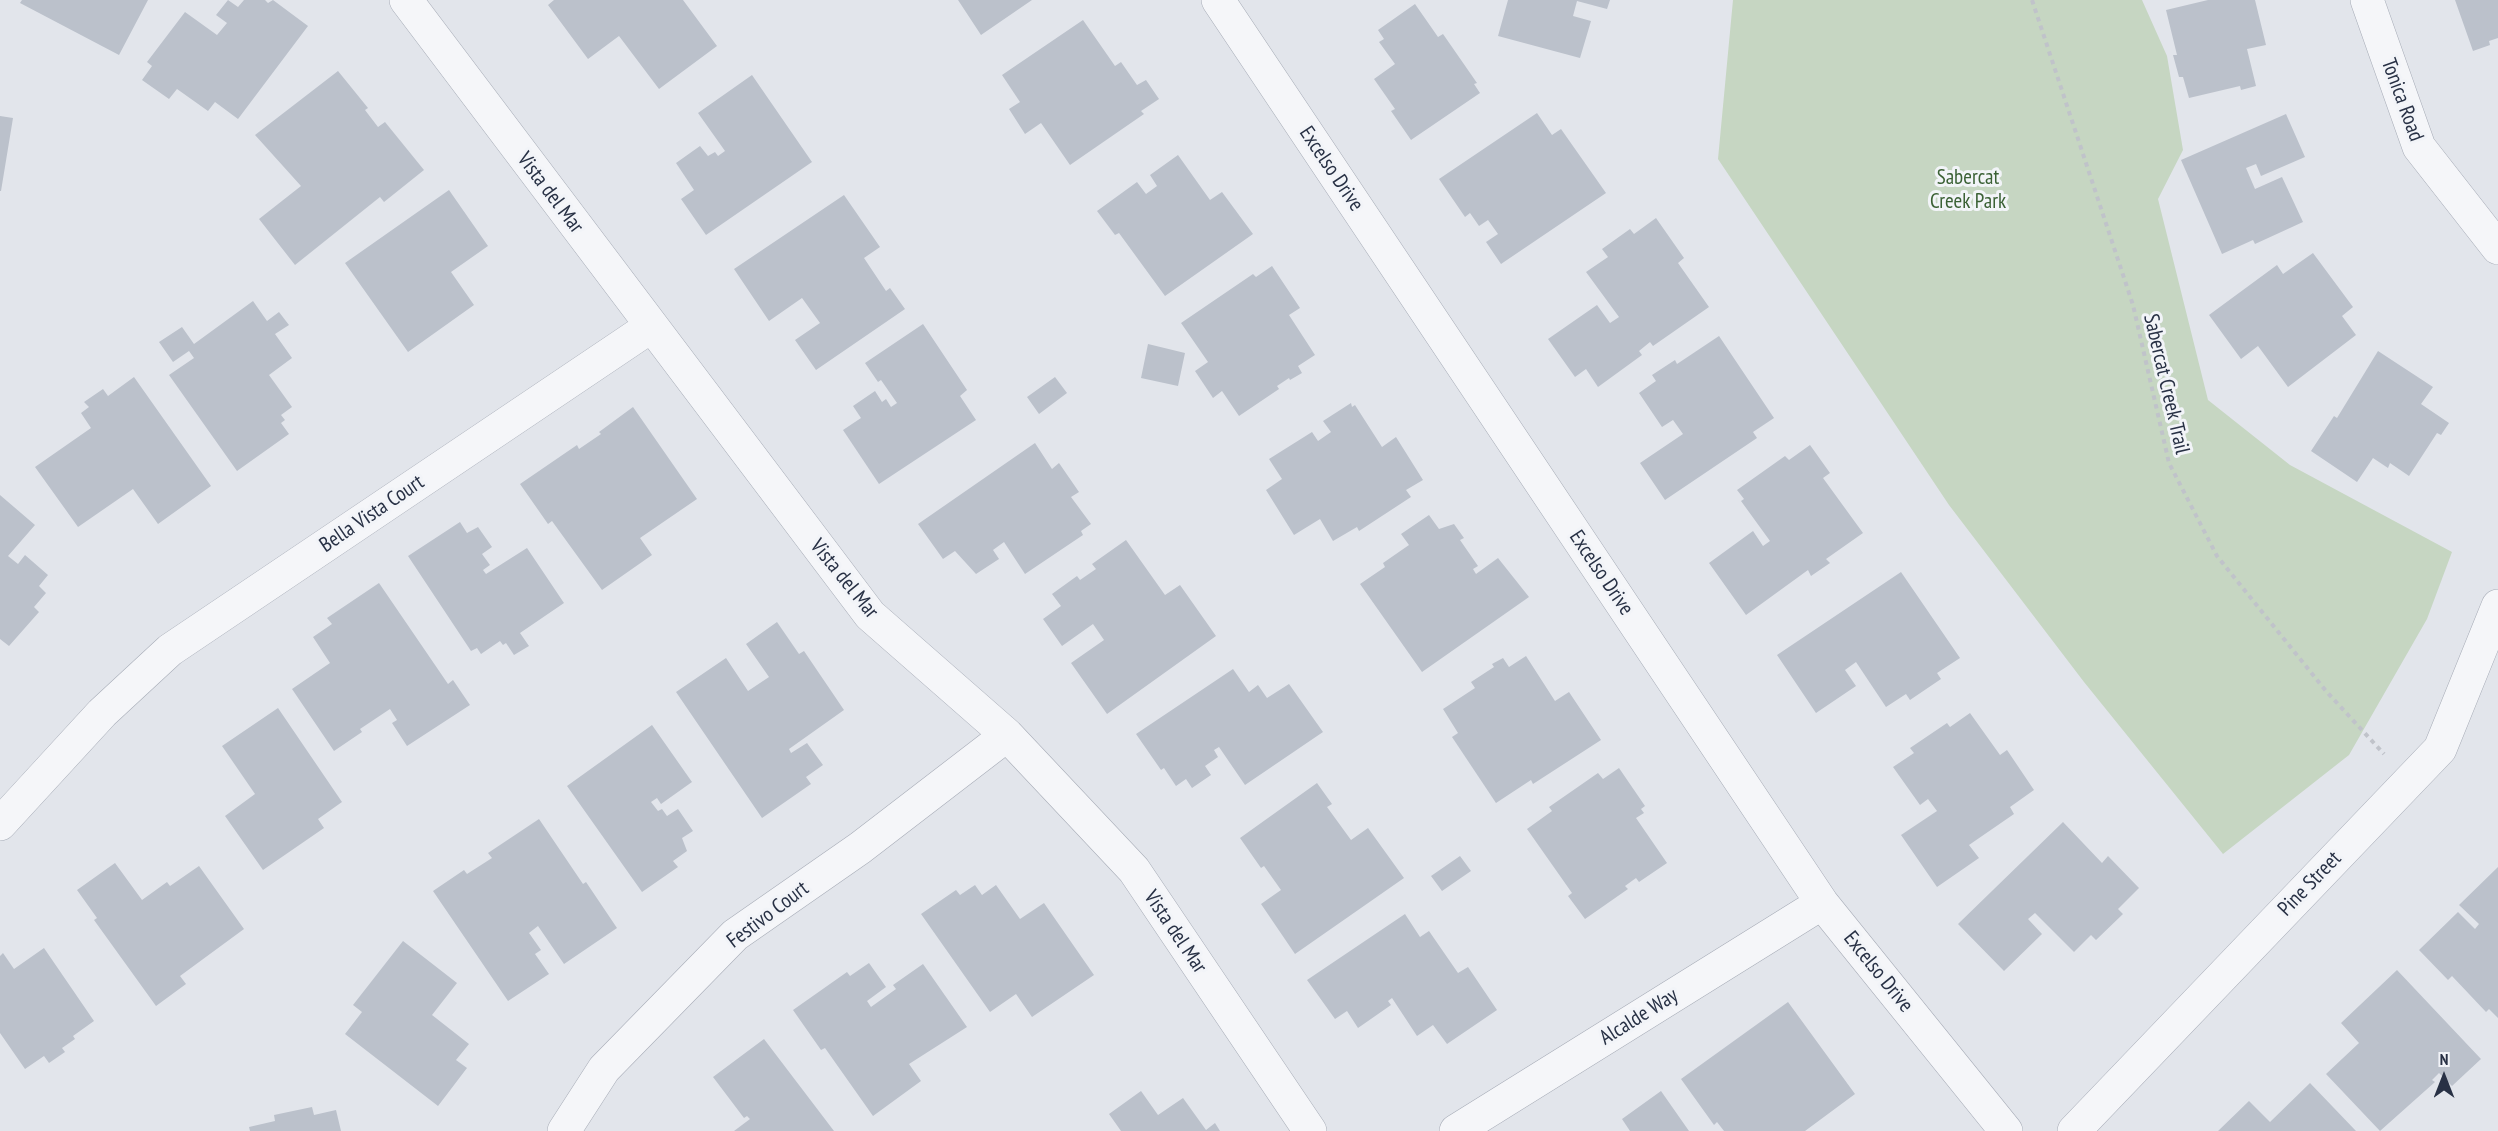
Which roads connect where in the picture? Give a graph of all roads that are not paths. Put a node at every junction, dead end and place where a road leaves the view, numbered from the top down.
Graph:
1 (406, 0) edge
2 (1218, 0) edge
3 (2367, 0) edge
4 (2498, 248) edge
5 (650, 327) junction
6 (2498, 606) edge
7 (1007, 735) junction
8 (0, 824) edge
9 (1822, 903) junction
10 (564, 1131) edge
11 (1310, 1131) edge
12 (1456, 1131) edge
13 (2006, 1131) edge
14 (2073, 1131) edge

1 - 5 street, Vista del Mar
2 - 9 street, Excelso Drive
3 - 4 street, Tonica Road
5 - 7 street, Vista del Mar
5 - 8 street, Bella Vista Court
6 - 14 street, Pine Street
7 - 10 street, Festivo Court
7 - 11 street, Vista del Mar
9 - 12 street, Alcalde Way
9 - 13 street, Excelso Drive

